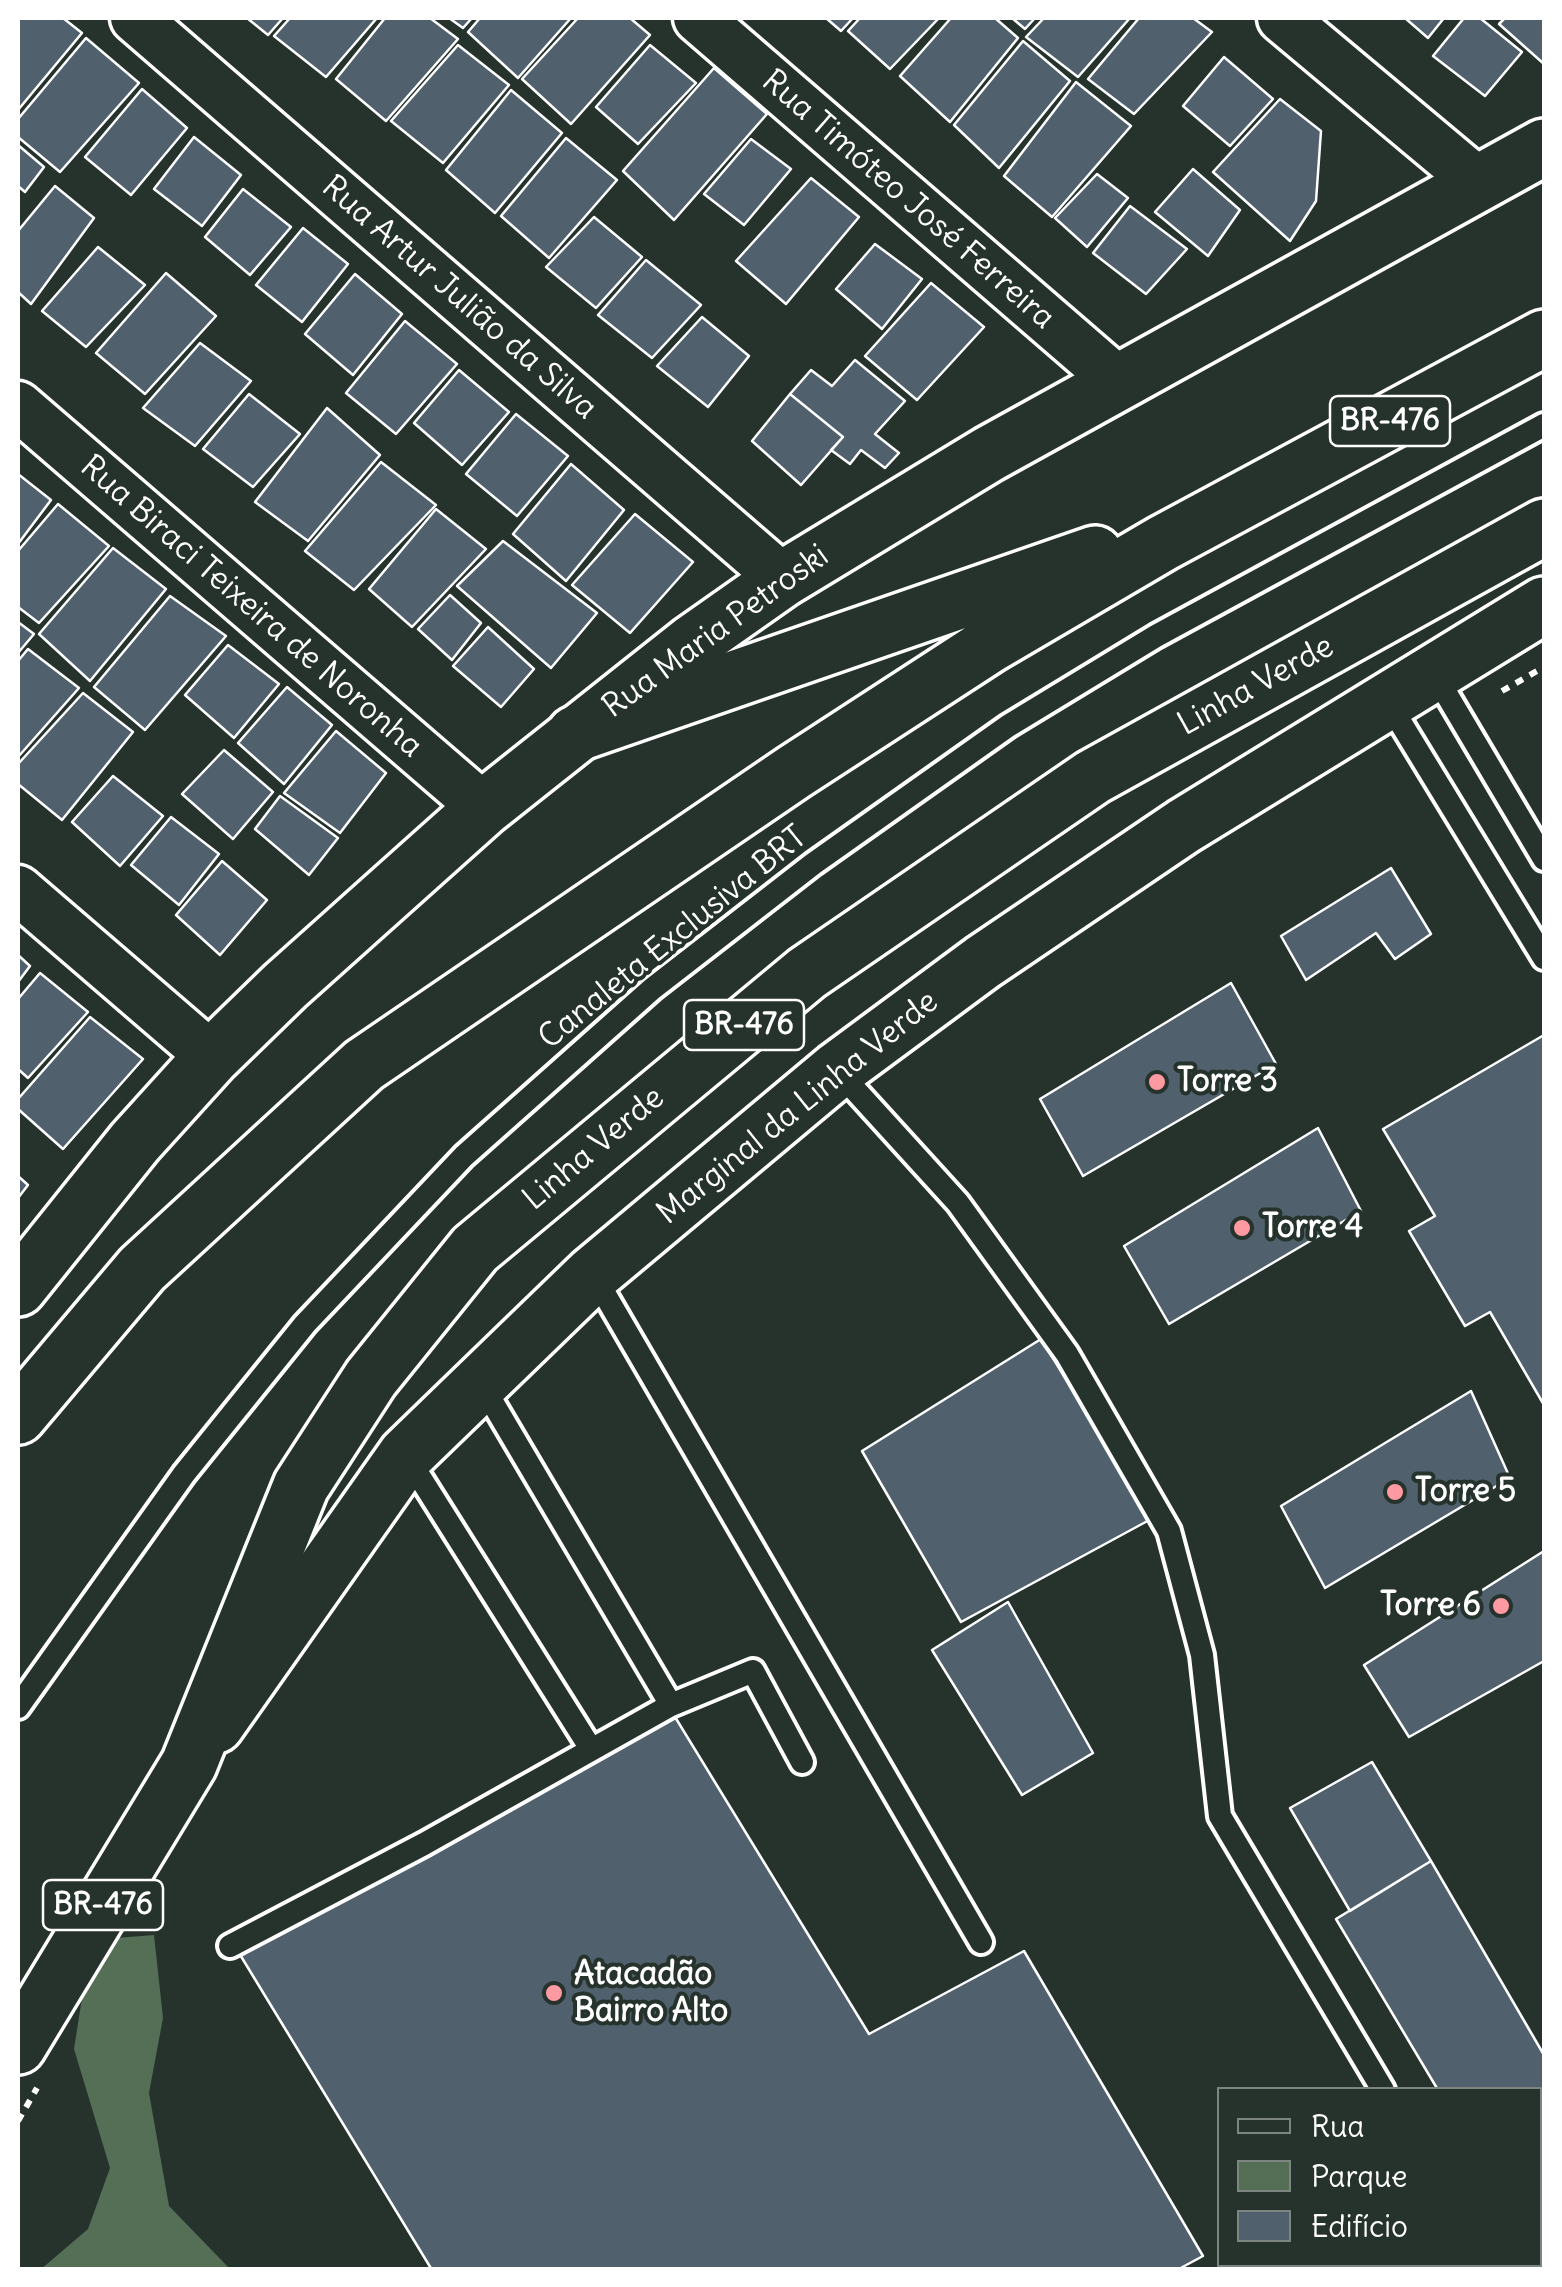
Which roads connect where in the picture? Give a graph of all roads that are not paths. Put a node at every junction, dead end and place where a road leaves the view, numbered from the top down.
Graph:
1 (135, 18) edge
2 (698, 18) edge
3 (1282, 18) edge
4 (1544, 147) edge
5 (1479, 183) junction
6 (1544, 338) edge
7 (1119, 382) junction
8 (18, 406) edge
9 (1544, 424) edge
10 (1235, 505) junction
11 (1544, 526) edge
12 (783, 579) junction
13 (1544, 605) edge
14 (1446, 694) junction
15 (1388, 702) junction
16 (575, 734) junction
17 (484, 808) junction
18 (1544, 858) edge
19 (18, 890) edge
20 (1544, 958) edge
21 (212, 1057) junction
22 (837, 1070) junction
23 (593, 1274) junction
24 (18, 1288) edge
25 (482, 1384) junction
26 (18, 1416) edge
27 (406, 1455) junction
28 (671, 1704) junction
29 (18, 1707) edge
30 (591, 1750) junction
31 (802, 1762) dead end
32 (189, 1764) junction
33 (981, 1942) dead end
34 (230, 1946) dead end
35 (31, 2060) edge
36 (1381, 2087) edge

1 - 12 street, Rua Artur Julião da Silva
2 - 7 street, Rua Timóteo José Ferreira
3 - 5 street
4 - 5 main road, Rua Maria Petroski
5 - 7 main road, Rua Maria Petroski
6 - 10 main road, BR-476
7 - 12 main road, Rua Maria Petroski
8 - 17 street, Rua Biraci Teixeira de Noronha
9 - 29 lane, Canaleta Exclusiva BRT
10 - 16 main road
10 - 26 main road, BR-476
11 - 32 main road, Linha Verde / BR-476
12 - 16 main road, Rua Maria Petroski
13 - 14 main road, Marginal da Linha Verde
14 - 15 main road, Marginal da Linha Verde
14 - 18 lane
15 - 20 lane
15 - 22 main road, Marginal da Linha Verde
16 - 17 main road, Rua Maria Petroski
17 - 21 main road, Rua Maria Petroski
19 - 21 street
21 - 24 main road, Rua Maria Petroski
22 - 23 main road, Marginal da Linha Verde
22 - 36 lane
23 - 25 main road, Marginal da Linha Verde
23 - 33 lane
25 - 27 main road, Marginal da Linha Verde
25 - 28 lane
27 - 30 lane
27 - 32 main road, Marginal da Linha Verde
28 - 30 lane
28 - 31 lane
30 - 34 lane
32 - 35 main road, Linha Verde / BR-476

